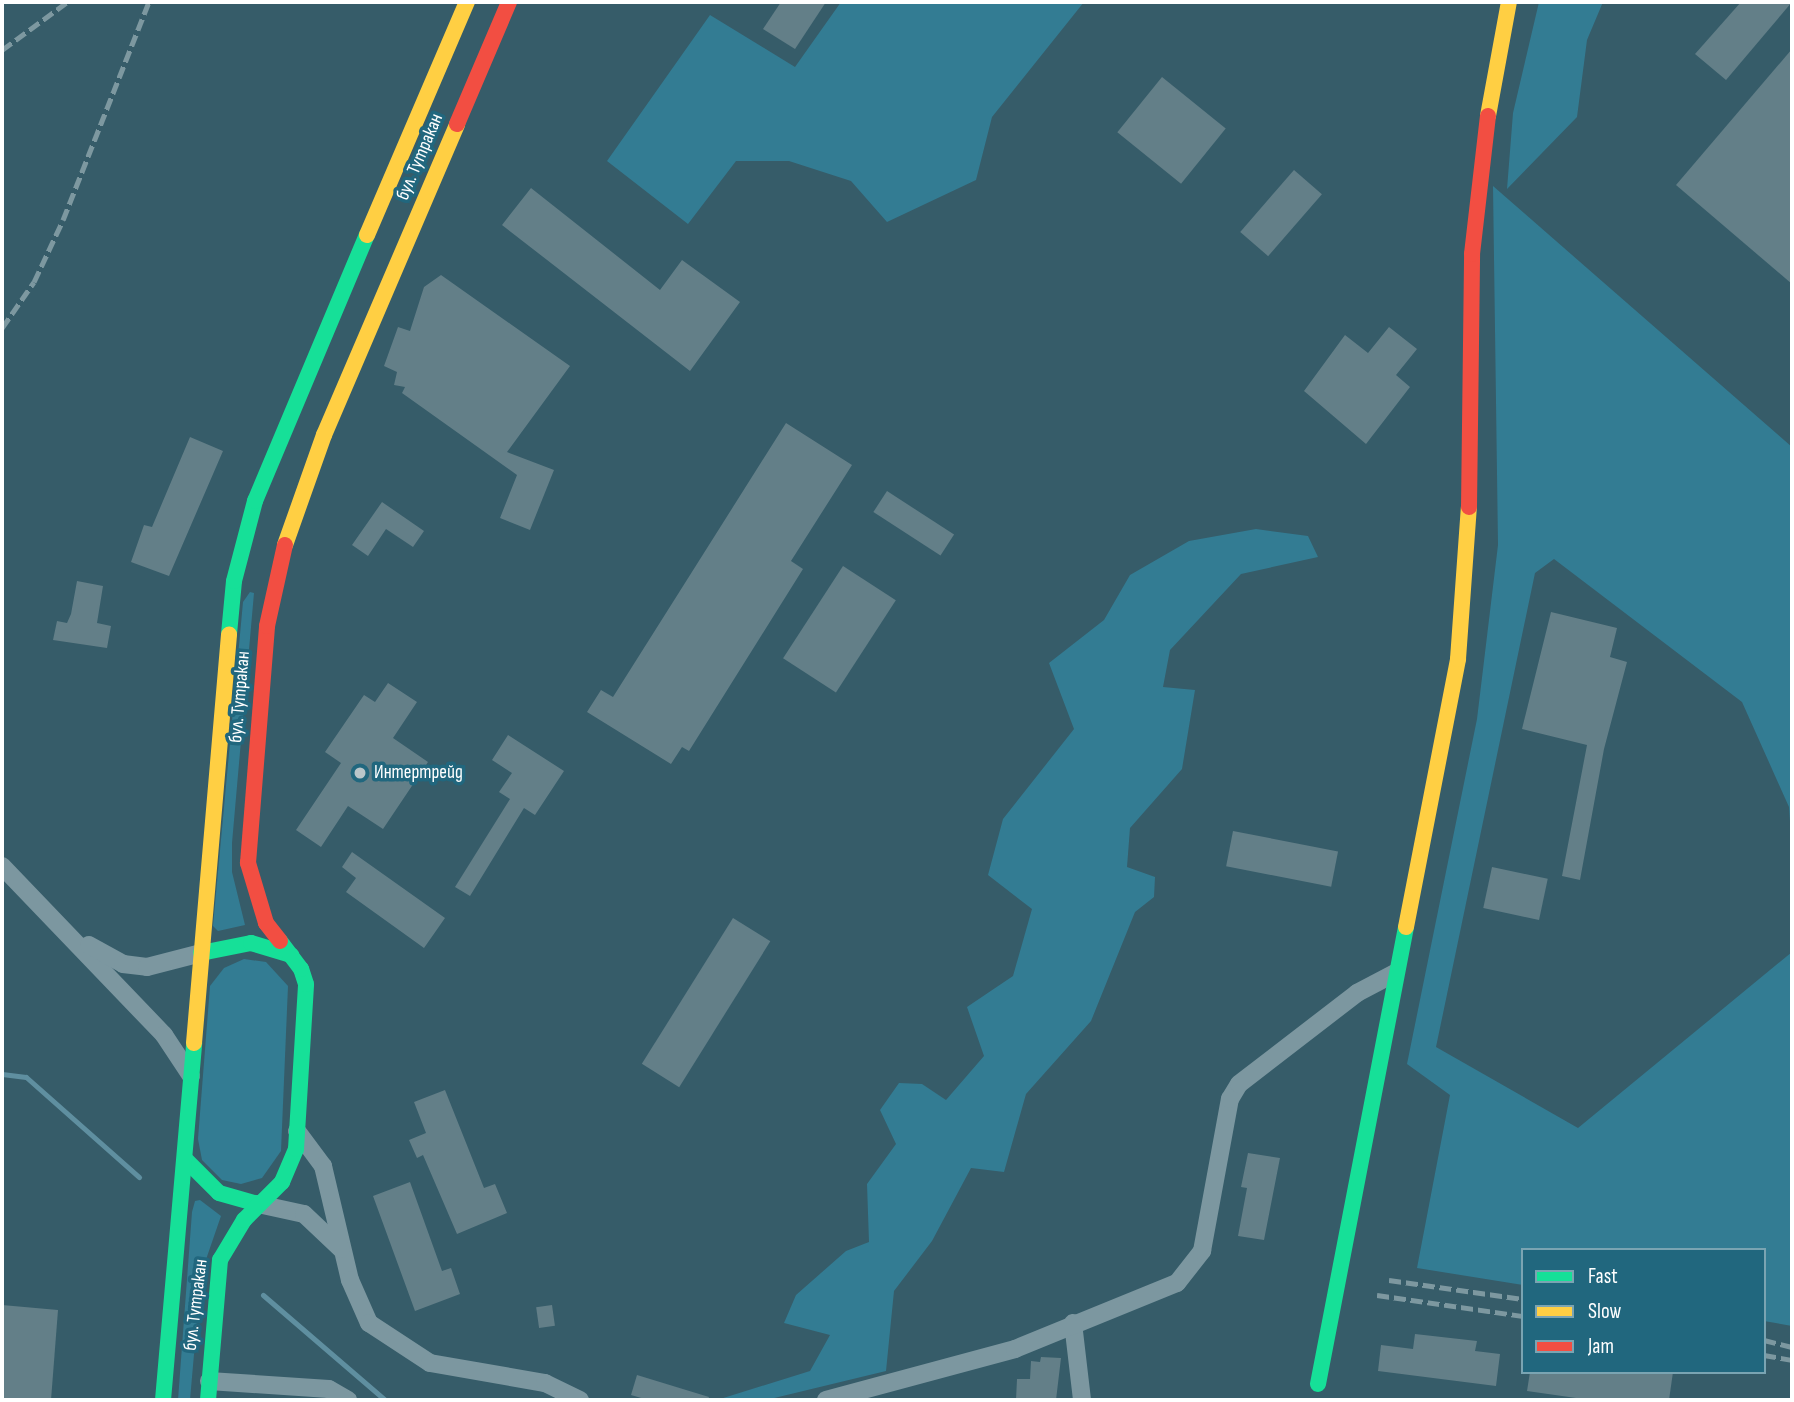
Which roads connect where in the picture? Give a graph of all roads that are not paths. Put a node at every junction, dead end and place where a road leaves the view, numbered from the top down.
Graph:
1 (467, 2) edge
2 (509, 2) edge
3 (1509, 2) edge
4 (2, 866) edge
5 (65, 927) junction
6 (201, 953) junction
7 (291, 955) junction
8 (1395, 973) junction
9 (191, 1076) junction
10 (297, 1130) junction
11 (185, 1159) junction
12 (258, 1204) junction
13 (341, 1249) junction
14 (1073, 1323) junction
15 (209, 1381) junction
16 (1318, 1384) dead end
17 (163, 1400) edge
18 (208, 1400) edge
19 (348, 1400) edge
20 (580, 1400) edge
21 (826, 1400) edge
22 (1082, 1400) edge

1 - 6 main road, бул. Тутракан
2 - 7 main road, бул. Тутракан
3 - 8 main road
4 - 5 street
5 - 6 street
5 - 9 street
6 - 7 main road
6 - 9 main road, бул. Тутракан
7 - 10 main road, бул. Тутракан
8 - 14 street
8 - 16 main road
9 - 11 main road, бул. Тутракан
10 - 12 main road, бул. Тутракан
10 - 13 street
11 - 12 main road
11 - 17 main road, бул. Тутракан
12 - 13 street
12 - 15 main road, бул. Тутракан
13 - 20 street
14 - 21 street
14 - 22 street
15 - 18 main road, бул. Тутракан
15 - 19 street

